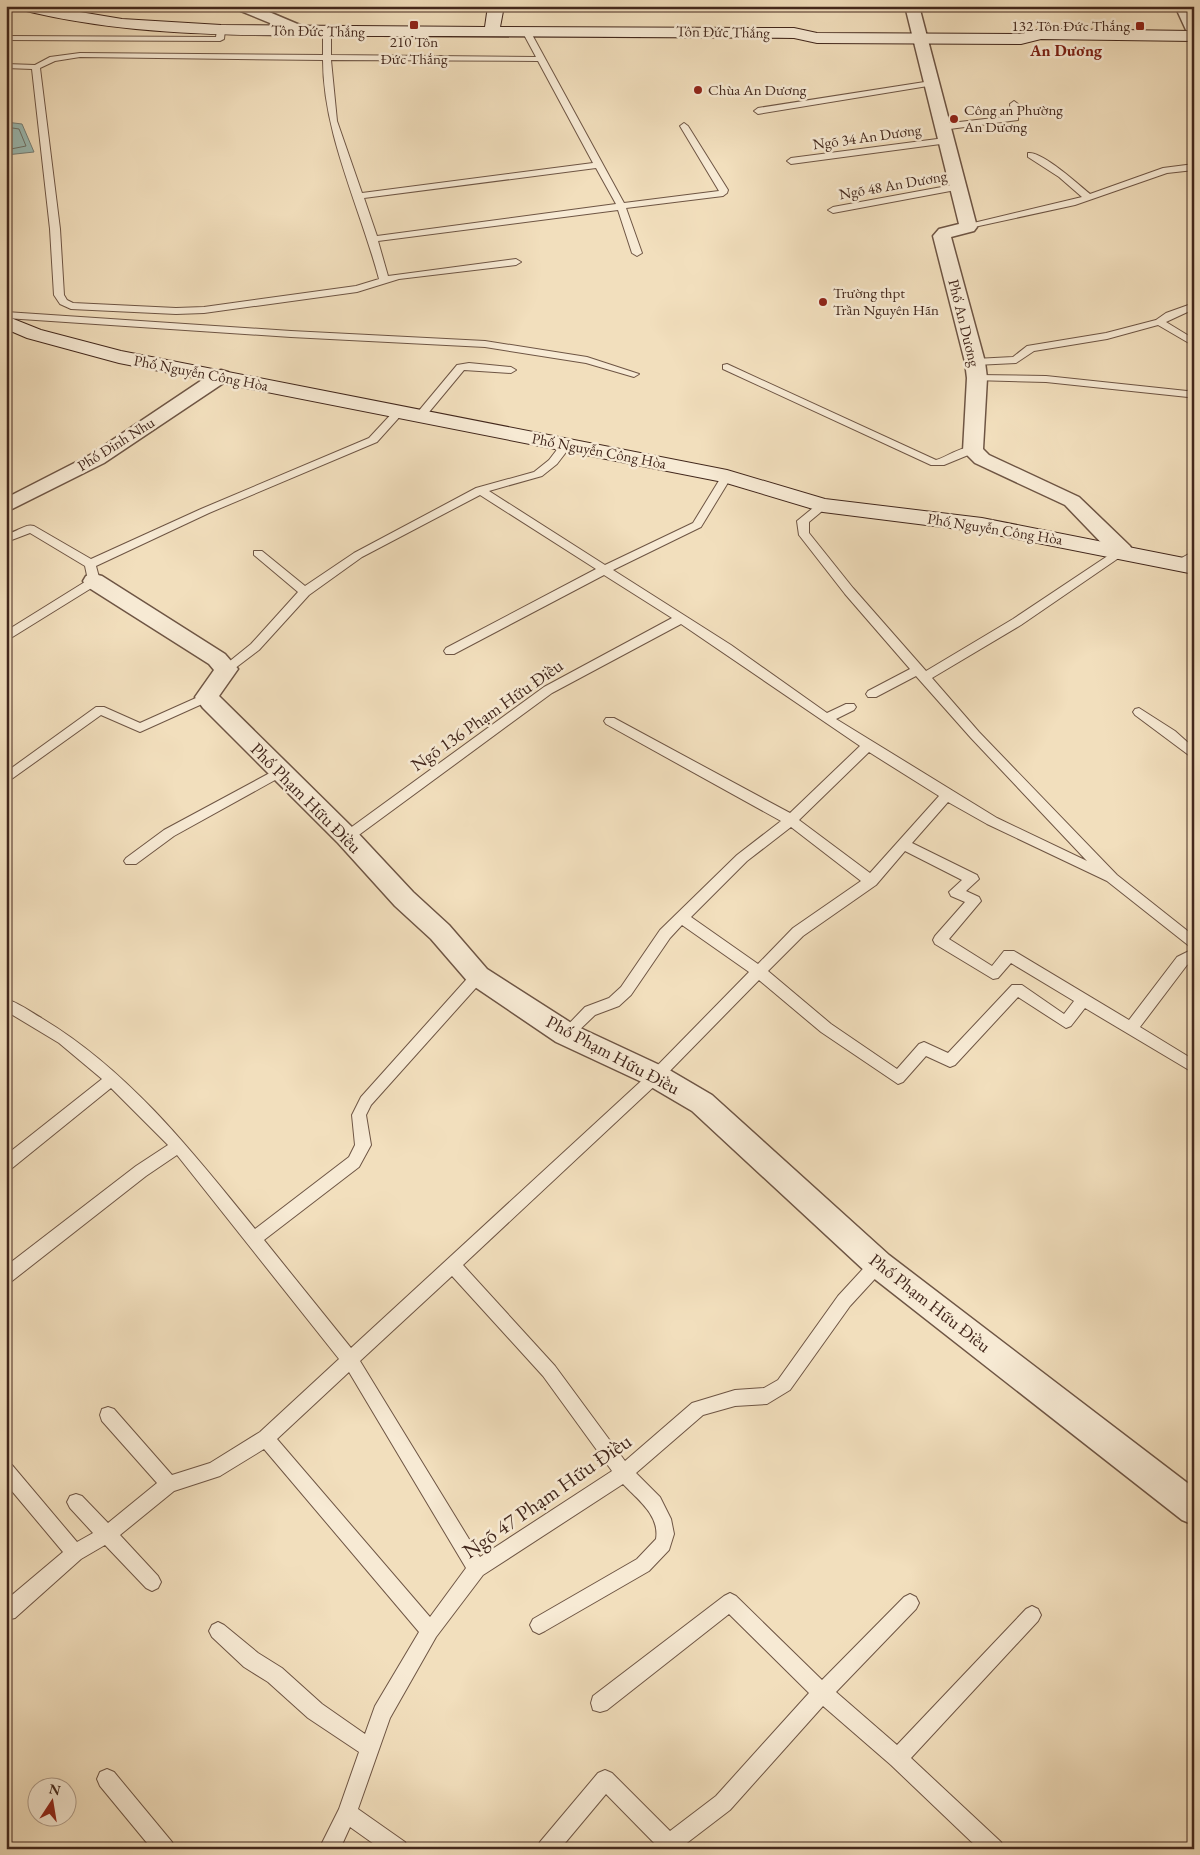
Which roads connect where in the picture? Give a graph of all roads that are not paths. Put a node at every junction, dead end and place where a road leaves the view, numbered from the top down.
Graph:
1 (23, 6) edge
2 (496, 6) edge
3 (912, 6) edge
4 (1182, 6) edge
5 (1194, 6) edge
6 (242, 7) edge
7 (221, 30) junction
8 (302, 30) junction
9 (492, 30) junction
10 (1194, 30) edge
11 (327, 31) junction
12 (526, 31) junction
13 (918, 33) junction
14 (1194, 36) edge
15 (6, 38) edge
16 (327, 58) junction
17 (541, 59) junction
18 (6, 66) edge
19 (36, 67) junction
20 (931, 84) junction
21 (1014, 104) dead end
22 (758, 111) dead end
23 (684, 126) dead end
24 (944, 134) junction
25 (1031, 155) dead end
26 (791, 161) dead end
27 (599, 165) junction
28 (1194, 167) edge
29 (958, 187) junction
30 (358, 196) junction
31 (1090, 198) junction
32 (621, 206) junction
33 (833, 210) dead end
34 (968, 227) junction
35 (373, 239) junction
36 (637, 253) dead end
37 (516, 262) dead end
38 (384, 279) junction
39 (1194, 306) edge
40 (6, 315) edge
41 (6, 322) edge
42 (1159, 322) junction
43 (1194, 343) edge
44 (727, 367) dead end
45 (511, 370) dead end
46 (976, 370) junction
47 (634, 374) dead end
48 (221, 376) junction
49 (1194, 392) edge
50 (400, 412) junction
51 (421, 415) junction
52 (566, 445) junction
53 (973, 450) junction
54 (728, 476) junction
55 (480, 490) junction
56 (823, 505) junction
57 (6, 506) edge
58 (6, 536) edge
59 (1122, 551) junction
60 (258, 553) dead end
61 (1190, 562) edge
62 (604, 570) junction
63 (92, 573) junction
64 (305, 592) junction
65 (680, 619) junction
66 (6, 637) edge
67 (450, 651) dead end
68 (226, 669) junction
69 (922, 673) junction
70 (872, 694) dead end
71 (207, 697) junction
72 (850, 707) dead end
73 (1139, 712) dead end
74 (826, 719) junction
75 (610, 721) dead end
76 (868, 746) junction
77 (1194, 755) edge
78 (280, 772) junction
79 (6, 779) edge
80 (947, 795) junction
81 (791, 820) junction
82 (347, 837) junction
83 (902, 844) junction
84 (131, 861) dead end
85 (1112, 878) junction
86 (871, 881) junction
87 (682, 918) junction
88 (1194, 944) edge
89 (1194, 954) edge
90 (758, 971) junction
91 (478, 976) junction
92 (1083, 1000) junction
93 (6, 1004) edge
94 (1131, 1028) junction
95 (566, 1034) junction
96 (1194, 1066) edge
97 (656, 1076) junction
98 (112, 1079) junction
99 (179, 1146) junction
100 (6, 1164) edge
101 (253, 1239) junction
102 (451, 1264) junction
103 (878, 1264) junction
104 (6, 1276) edge
105 (351, 1361) junction
106 (108, 1415) dead end
107 (266, 1438) junction
108 (6, 1472) edge
109 (624, 1473) junction
110 (169, 1484) junction
111 (76, 1502) dead end
112 (1194, 1509) edge
113 (106, 1535) junction
114 (75, 1553) junction
115 (478, 1568) junction
116 (152, 1582) dead end
117 (910, 1603) dead end
118 (6, 1608) edge
119 (1032, 1615) dead end
120 (539, 1626) dead end
121 (218, 1631) dead end
122 (430, 1631) junction
123 (822, 1693) junction
124 (600, 1703) dead end
125 (369, 1748) junction
126 (898, 1758) junction
127 (107, 1779) dead end
128 (347, 1813) junction
129 (165, 1849) edge
130 (329, 1849) edge
131 (398, 1849) edge
132 (547, 1849) edge
133 (994, 1849) edge

1 - 7 main road, Tôn Đức Thắng
2 - 9 main road
3 - 13 street
4 - 5 lane
4 - 10 street
6 - 8 street
7 - 8 main road, Tôn Đức Thắng
7 - 15 lane
8 - 11 main road, Tôn Đức Thắng
9 - 11 main road, Tôn Đức Thắng
9 - 12 main road, Tôn Đức Thắng
11 - 16 lane
12 - 13 main road, Tôn Đức Thắng
12 - 17 lane
13 - 14 main road, Tôn Đức Thắng
13 - 20 street
16 - 17 lane
16 - 19 lane
16 - 30 lane
17 - 27 lane
18 - 19 lane
19 - 38 lane
20 - 22 lane
20 - 24 street
21 - 24 lane, Ngõ 34 An Dương
23 - 32 lane
24 - 26 lane, Ngõ 34 An Dương
24 - 29 street
25 - 31 lane
27 - 30 lane
27 - 32 lane
28 - 31 lane
29 - 33 lane, Ngõ 48 An Dương
29 - 34 street
30 - 35 lane
31 - 34 lane
32 - 35 lane
32 - 36 lane
34 - 46 street, Phố An Dương
35 - 38 lane
37 - 38 lane
39 - 42 lane
40 - 47 lane
41 - 48 main road, Phố Nguyễn Công Hòa
42 - 43 lane
42 - 46 lane
44 - 53 lane
45 - 51 lane
46 - 49 lane
46 - 53 street, Phố An Dương
48 - 50 main road, Phố Nguyễn Công Hòa
48 - 57 street, Phố Đinh Nhu
50 - 51 main road, Phố Nguyễn Công Hòa
50 - 63 lane
51 - 52 main road, Phố Nguyễn Công Hòa
52 - 54 main road, Phố Nguyễn Công Hòa
52 - 55 lane
53 - 59 street
54 - 56 main road, Phố Nguyễn Công Hòa
54 - 62 lane
55 - 62 lane
55 - 64 lane
56 - 59 main road, Phố Nguyễn Công Hòa
56 - 69 lane
58 - 63 lane
59 - 61 main road, Phố Nguyễn Công Hòa
59 - 69 lane
60 - 64 lane
62 - 65 lane
62 - 67 lane
63 - 66 lane
63 - 68 street
64 - 68 lane
65 - 74 lane
65 - 82 lane, Ngõ 136 Phạm Hữu Điều
68 - 71 street
69 - 70 lane
69 - 85 lane
71 - 78 street, Phố Phạm Hữu Điều
71 - 79 lane
72 - 74 lane
73 - 77 lane
74 - 76 lane
75 - 81 lane
76 - 80 lane
76 - 81 lane
78 - 82 street, Phố Phạm Hữu Điều
78 - 84 lane
80 - 83 lane
80 - 85 lane
81 - 86 lane
81 - 87 lane
82 - 91 street, Phố Phạm Hữu Điều
83 - 86 lane
83 - 92 lane
85 - 88 lane
86 - 90 lane
87 - 90 lane
87 - 95 lane
89 - 94 lane
90 - 92 lane
90 - 97 lane
91 - 95 street, Phố Phạm Hữu Điều
91 - 101 lane
92 - 94 lane
93 - 98 lane
94 - 96 lane
95 - 97 street, Phố Phạm Hữu Điều
97 - 102 lane
97 - 103 street, Phố Phạm Hữu Điều
98 - 99 lane
98 - 100 lane
99 - 101 lane
99 - 104 lane
101 - 105 lane
102 - 105 lane
102 - 109 lane
103 - 109 lane, Ngõ 47 Phạm Hữu Điều
103 - 112 street, Phố Phạm Hữu Điều
105 - 107 lane
105 - 115 lane
106 - 110 lane
107 - 110 lane
107 - 122 lane
108 - 114 lane
109 - 115 lane, Ngõ 47 Phạm Hữu Điều
109 - 120 lane
110 - 113 lane
111 - 113 lane
113 - 114 lane
113 - 116 lane
114 - 118 lane
115 - 122 lane, Ngõ 47 Phạm Hữu Điều
117 - 123 lane
119 - 126 lane
121 - 125 lane
122 - 125 lane, Ngõ 47 Phạm Hữu Điều
123 - 124 lane
123 - 126 lane
123 - 132 lane
125 - 128 lane, Ngõ 47 Phạm Hữu Điều
126 - 133 lane
127 - 129 lane
128 - 130 lane, Ngõ 47 Phạm Hữu Điều
128 - 131 lane

